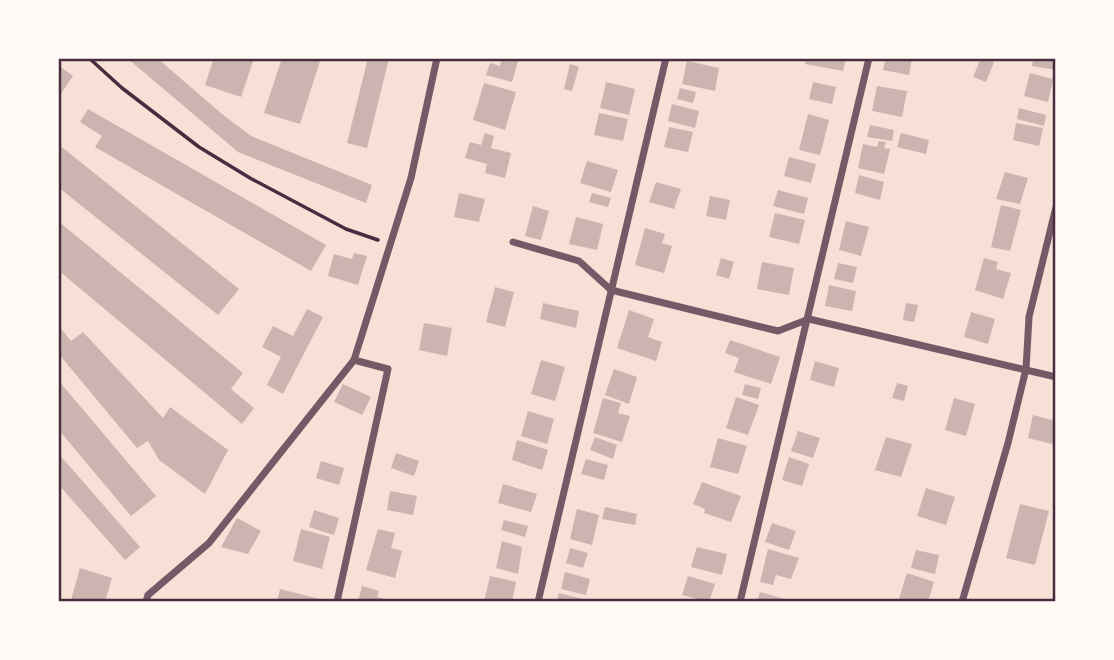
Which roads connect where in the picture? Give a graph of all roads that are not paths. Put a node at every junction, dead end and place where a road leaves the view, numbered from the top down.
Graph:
1 (437, 58) edge
2 (666, 58) edge
3 (869, 58) edge
4 (1056, 207) edge
5 (513, 242) dead end
6 (611, 290) junction
7 (809, 319) junction
8 (354, 360) junction
9 (1026, 369) junction
10 (1056, 377) edge
11 (146, 602) edge
12 (337, 602) edge
13 (538, 602) edge
14 (740, 602) edge
15 (962, 602) edge

1 - 8 street
2 - 6 street
3 - 7 street
4 - 9 street
5 - 6 street
6 - 7 street
6 - 13 street
7 - 9 street
7 - 14 street
8 - 11 street
8 - 12 street
9 - 10 street
9 - 15 street

